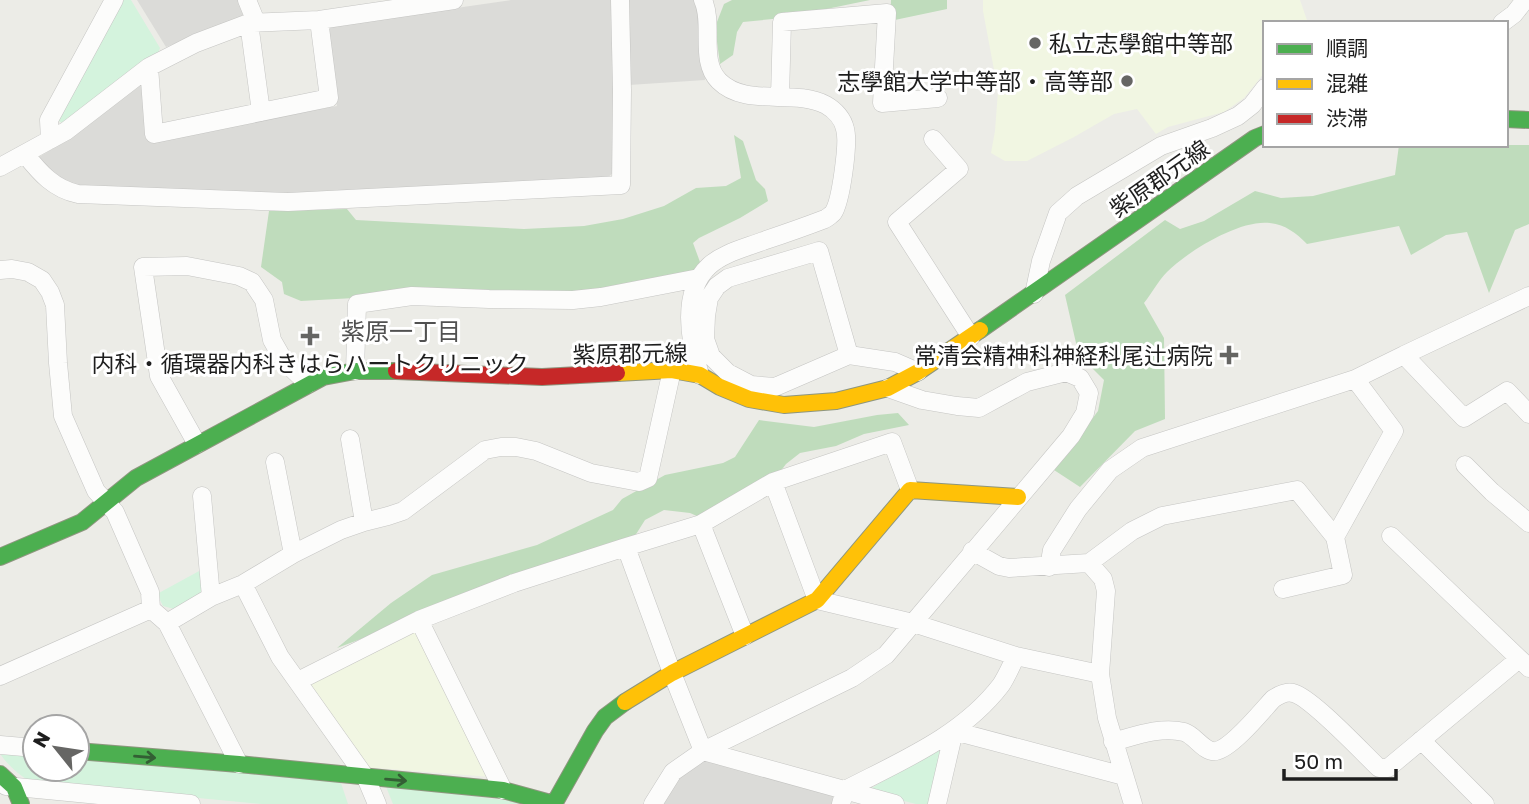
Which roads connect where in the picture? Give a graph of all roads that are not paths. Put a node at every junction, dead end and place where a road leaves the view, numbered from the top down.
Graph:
1 (114, 0) edge
2 (247, 0) edge
3 (454, 0) edge
4 (621, 0) edge
5 (703, 0) edge
6 (1525, 0) edge
7 (399, 4) edge
8 (318, 20) junction
9 (1505, 21) edge
10 (253, 23) junction
11 (149, 67) junction
12 (1263, 91) edge
13 (780, 97) junction
14 (938, 98) dead end
15 (261, 112) junction
16 (1508, 119) edge
17 (1529, 120) edge
18 (1263, 135) edge
19 (933, 139) dead end
20 (50, 140) junction
21 (25, 154) junction
22 (0, 167) edge
23 (0, 270) edge
24 (699, 278) junction
25 (1034, 294) junction
26 (1529, 296) edge
27 (971, 337) junction
28 (849, 355) junction
29 (1404, 355) junction
30 (672, 370) junction
31 (355, 371) junction
32 (918, 372) junction
33 (700, 375) junction
34 (1355, 379) junction
35 (308, 384) junction
36 (888, 388) junction
37 (1529, 414) edge
38 (350, 439) dead end
39 (197, 444) junction
40 (275, 462) dead end
41 (1465, 465) dead end
42 (773, 482) junction
43 (910, 490) junction
44 (202, 496) dead end
45 (1018, 498) junction
46 (106, 502) junction
47 (363, 522) junction
48 (1529, 523) edge
49 (701, 524) junction
50 (1391, 536) dead end
51 (1335, 537) junction
52 (626, 547) junction
53 (972, 551) junction
54 (293, 554) junction
55 (0, 557) edge
56 (1089, 563) junction
57 (1049, 567) junction
58 (243, 584) junction
59 (1283, 589) dead end
60 (211, 597) junction
61 (817, 600) junction
62 (151, 609) junction
63 (419, 620) junction
64 (167, 623) junction
65 (913, 624) junction
66 (745, 636) junction
67 (1016, 656) junction
68 (1524, 664) edge
69 (672, 673) junction
70 (1100, 674) junction
71 (0, 676) edge
72 (298, 681) junction
73 (954, 731) junction
74 (1421, 740) junction
75 (1113, 742) junction
76 (0, 745) edge
77 (21, 747) edge
78 (703, 751) junction
79 (91, 752) edge
80 (239, 764) junction
81 (0, 775) edge
82 (1124, 776) junction
83 (366, 778) junction
84 (7, 786) edge
85 (503, 790) junction
86 (843, 797) edge
87 (22, 804) edge
88 (191, 804) edge
89 (377, 804) edge
90 (554, 804) edge
91 (653, 804) edge
92 (895, 804) edge
93 (937, 804) edge
94 (1133, 804) edge
95 (1485, 804) edge

1 - 20 street
2 - 10 street
3 - 7 street
4 - 21 street
5 - 13 street
6 - 9 street
7 - 8 street
8 - 10 street
8 - 15 street
10 - 11 street
10 - 15 street
11 - 15 street
11 - 20 street
12 - 25 street
13 - 14 street
13 - 24 street
16 - 17 street
18 - 25 street, 紫原郡元線
19 - 27 street
20 - 21 street
21 - 22 street
23 - 46 street
24 - 31 street
24 - 33 street
25 - 27 street, 紫原郡元線
26 - 29 street
27 - 32 street, 紫原郡元線
28 - 28 street
28 - 32 street
29 - 34 street
29 - 37 street
30 - 31 street, 紫原郡元線
30 - 33 street, 紫原郡元線
30 - 47 street
31 - 35 street, 紫原郡元線
32 - 36 street, 紫原郡元線
33 - 36 street, 紫原郡元線
34 - 51 street
34 - 57 street
35 - 39 street, 紫原郡元線
35 - 39 street
36 - 45 street
38 - 47 street
39 - 46 street, 紫原郡元線
40 - 54 street
41 - 48 street
42 - 43 street
42 - 49 street
42 - 61 street
43 - 45 street
43 - 61 street
44 - 60 street
45 - 53 street
46 - 55 street, 紫原郡元線
46 - 62 street
47 - 54 street
49 - 52 street
49 - 66 street
50 - 68 street
51 - 56 street
51 - 59 street
52 - 63 street
52 - 69 street
53 - 57 street
53 - 65 street
54 - 58 street
56 - 57 street
56 - 70 street
58 - 60 street
58 - 72 street
60 - 64 street
61 - 65 street
61 - 66 street
62 - 64 street
62 - 71 street
63 - 72 street
63 - 85 street
64 - 80 street
65 - 67 street
65 - 78 street
66 - 69 street
67 - 70 street
67 - 73 street
68 - 74 street
69 - 78 street
69 - 90 street
70 - 75 street
72 - 83 street
73 - 82 street
73 - 86 street
73 - 93 street
74 - 75 street
74 - 95 street
75 - 82 street
76 - 77 street
78 - 86 street
78 - 91 street
79 -> 80 street
80 - 83 street
81 - 84 street
82 - 94 street
83 -> 85 street
83 - 89 street
84 - 87 street
84 - 88 street
85 - 90 street
86 - 92 street

